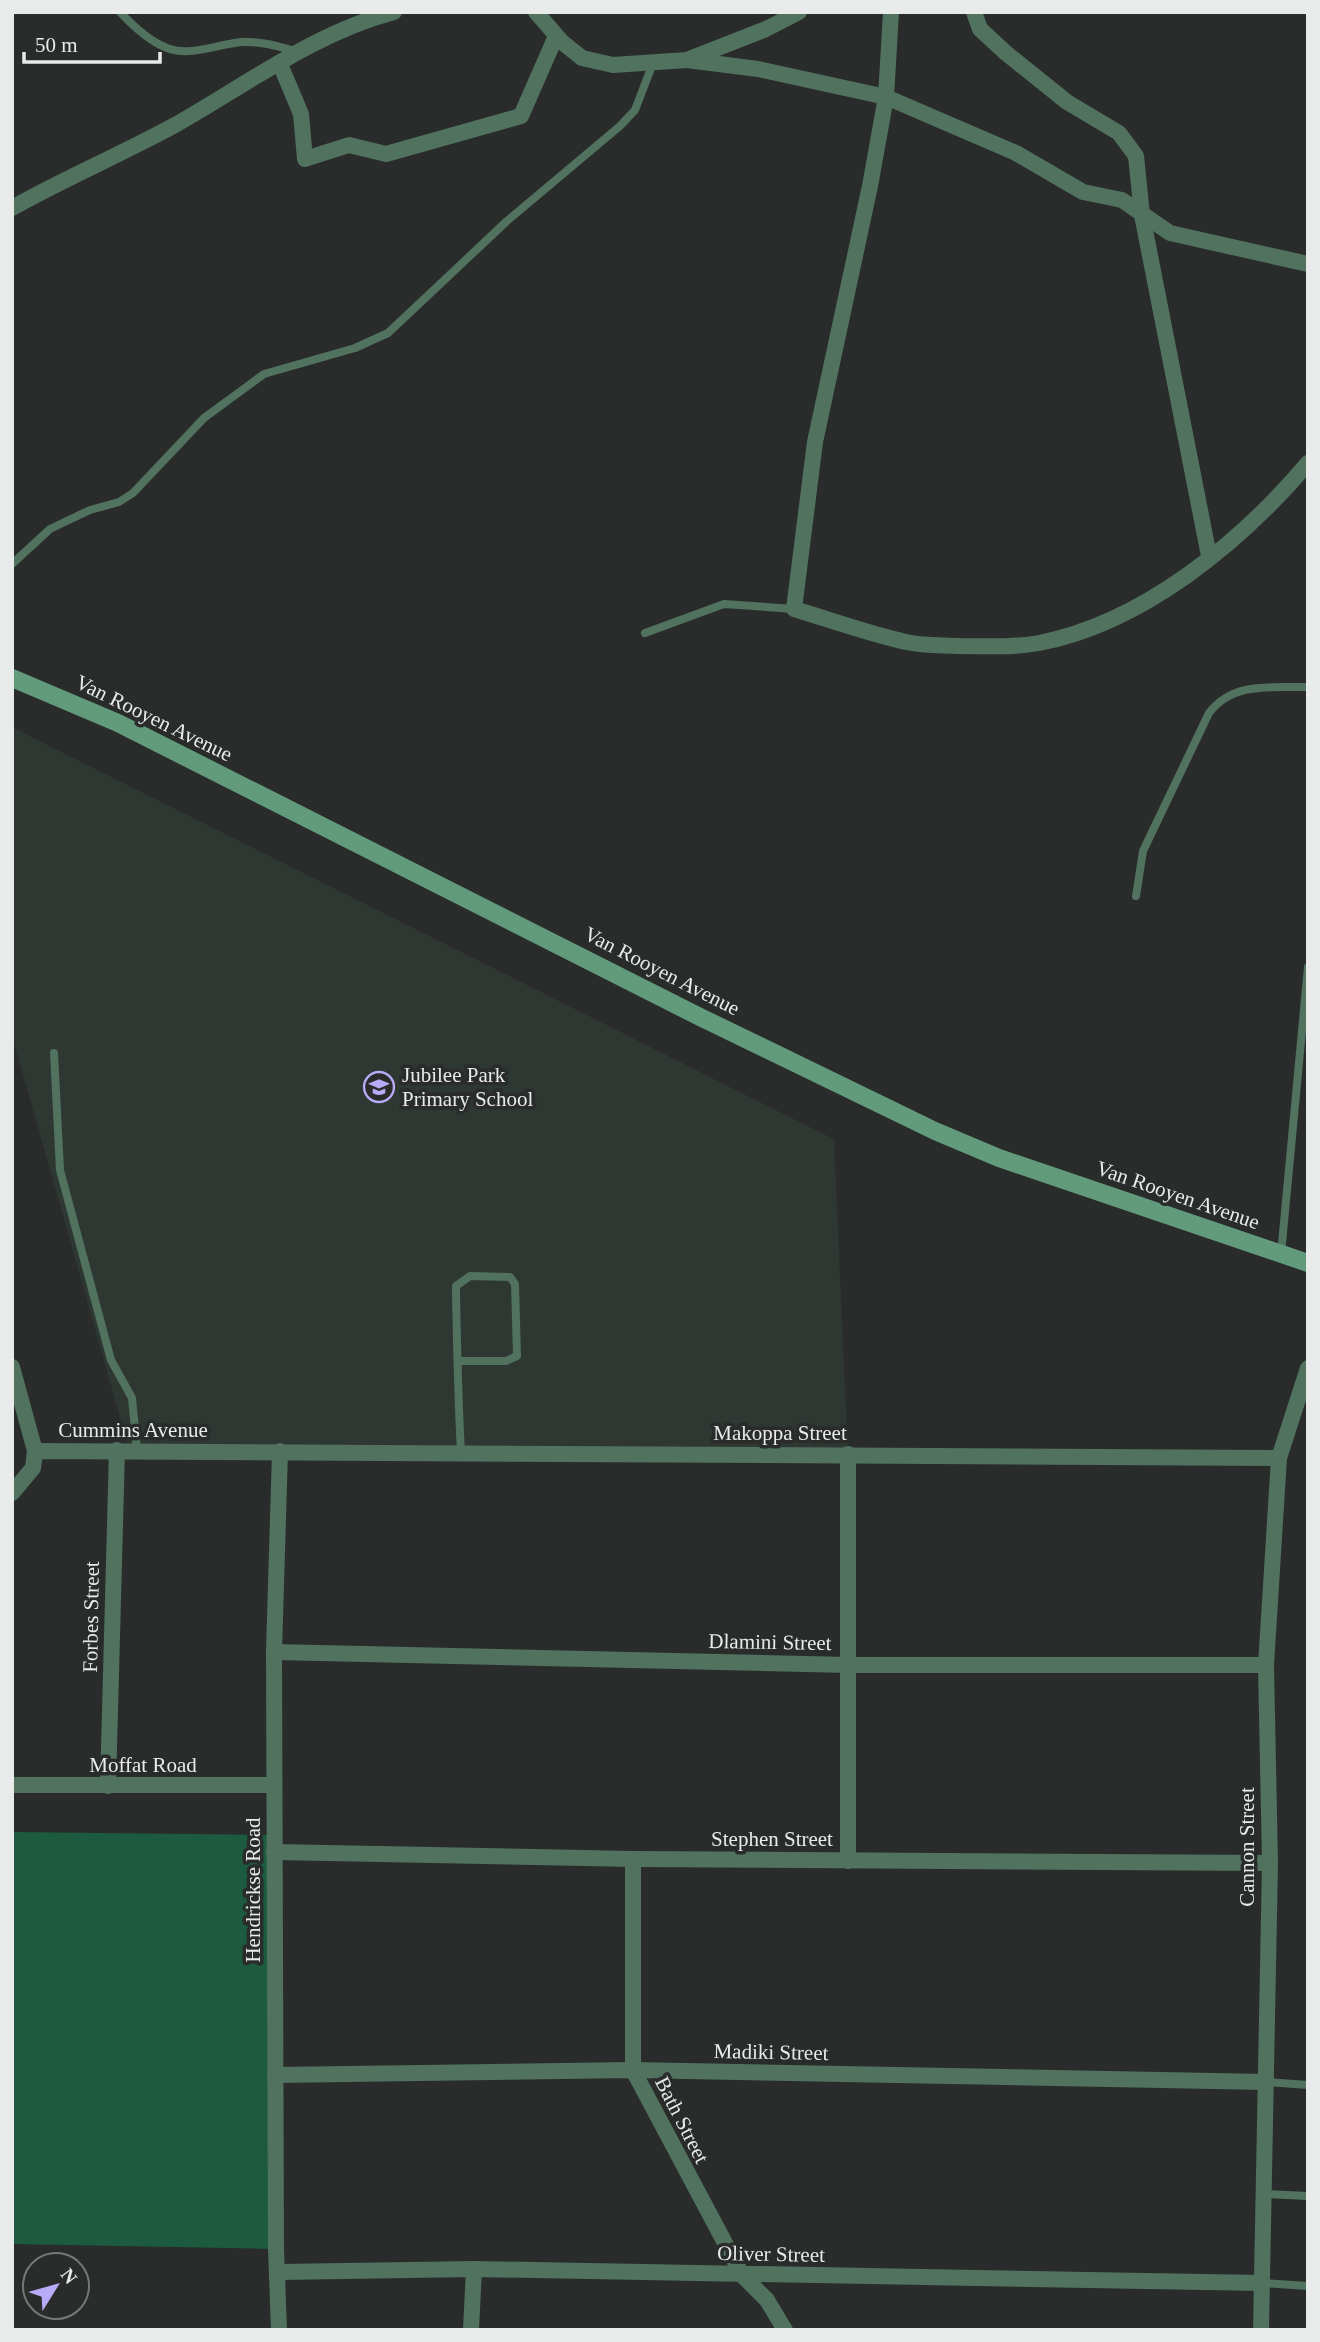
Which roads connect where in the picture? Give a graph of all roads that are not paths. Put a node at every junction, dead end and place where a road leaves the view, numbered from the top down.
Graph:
1 (120, 12) edge
2 (394, 12) edge
3 (536, 12) edge
4 (799, 12) edge
5 (891, 12) edge
6 (974, 12) edge
7 (556, 36) junction
8 (299, 52) junction
9 (687, 60) junction
10 (653, 63) junction
11 (280, 64) junction
12 (886, 97) junction
13 (12, 208) edge
14 (1142, 215) junction
15 (1308, 264) edge
16 (1308, 463) edge
17 (1209, 556) junction
18 (12, 564) edge
19 (794, 609) junction
20 (645, 633) dead end
21 (12, 678) edge
22 (1308, 687) edge
23 (1136, 897) dead end
24 (1308, 967) edge
25 (54, 1053) dead end
26 (1281, 1254) junction
27 (1308, 1263) edge
28 (458, 1361) junction
29 (12, 1367) edge
30 (1308, 1368) edge
31 (117, 1450) junction
32 (137, 1450) junction
33 (35, 1451) junction
34 (280, 1451) junction
35 (461, 1452) junction
36 (848, 1454) junction
37 (1279, 1458) junction
38 (12, 1493) edge
39 (274, 1652) junction
40 (849, 1665) junction
41 (1266, 1665) junction
42 (12, 1785) edge
43 (274, 1785) junction
44 (108, 1786) junction
45 (274, 1852) junction
46 (633, 1859) junction
47 (848, 1861) junction
48 (1270, 1863) junction
49 (633, 2070) junction
50 (275, 2075) junction
51 (1266, 2082) junction
52 (1308, 2085) edge
53 (1265, 2194) junction
54 (1308, 2196) edge
55 (474, 2269) junction
56 (279, 2272) junction
57 (742, 2275) junction
58 (1262, 2283) junction
59 (1308, 2286) edge
60 (279, 2330) edge
61 (471, 2330) edge
62 (785, 2330) edge
63 (1261, 2330) edge

1 - 8 lane
2 - 8 street
3 - 7 street
4 - 9 street
5 - 12 street
6 - 14 street
7 - 10 street
7 - 11 street
8 - 11 street
9 - 10 street
9 - 12 street
10 - 18 lane
11 - 13 street
12 - 14 street
12 - 19 street
14 - 15 street
14 - 17 street
16 - 17 street
17 - 19 street
19 - 20 lane
21 - 26 street, Van Rooyen Avenue
22 - 23 lane
24 - 26 lane
25 - 32 lane
26 - 27 street, Van Rooyen Avenue
28 - 28 lane
28 - 35 lane
29 - 33 street
30 - 37 street, Cannon Street
31 - 32 street, Cummins Avenue
31 - 33 street, Cummins Avenue
31 - 44 street, Forbes Street
32 - 34 street, Cummins Avenue
33 - 38 street, Cummins Avenue
34 - 35 street, Makoppa Street
34 - 39 street, Hendrickse Road
35 - 36 street, Makoppa Street
36 - 37 street, Makoppa Street
36 - 40 street
37 - 41 street, Cannon Street
39 - 40 street, Dlamini Street
39 - 43 street, Hendrickse Road
40 - 41 street, Dlamini Street
40 - 47 street
41 - 48 street, Cannon Street
42 - 44 street, Moffat Road
43 - 44 street, Moffat Road
43 - 45 street, Hendrickse Road
45 - 46 street, Stephen Street
45 - 50 street, Hendrickse Road
46 - 47 street, Stephen Street
46 - 49 street, Bath Street
47 - 48 street, Stephen Street
48 - 51 street, Cannon Street
49 - 50 street, Madiki Street
49 - 51 street, Madiki Street
49 - 57 street, Bath Street
50 - 56 street, Hendrickse Road
51 - 52 lane
51 - 53 street, Cannon Street
53 - 54 lane
53 - 58 street, Cannon Street
55 - 56 street, Oliver Street
55 - 57 street, Oliver Street
55 - 61 street
56 - 60 street, Hendrickse Road
57 - 58 street, Oliver Street
57 - 62 street, Bath Street
58 - 59 lane
58 - 63 street, Cannon Street

